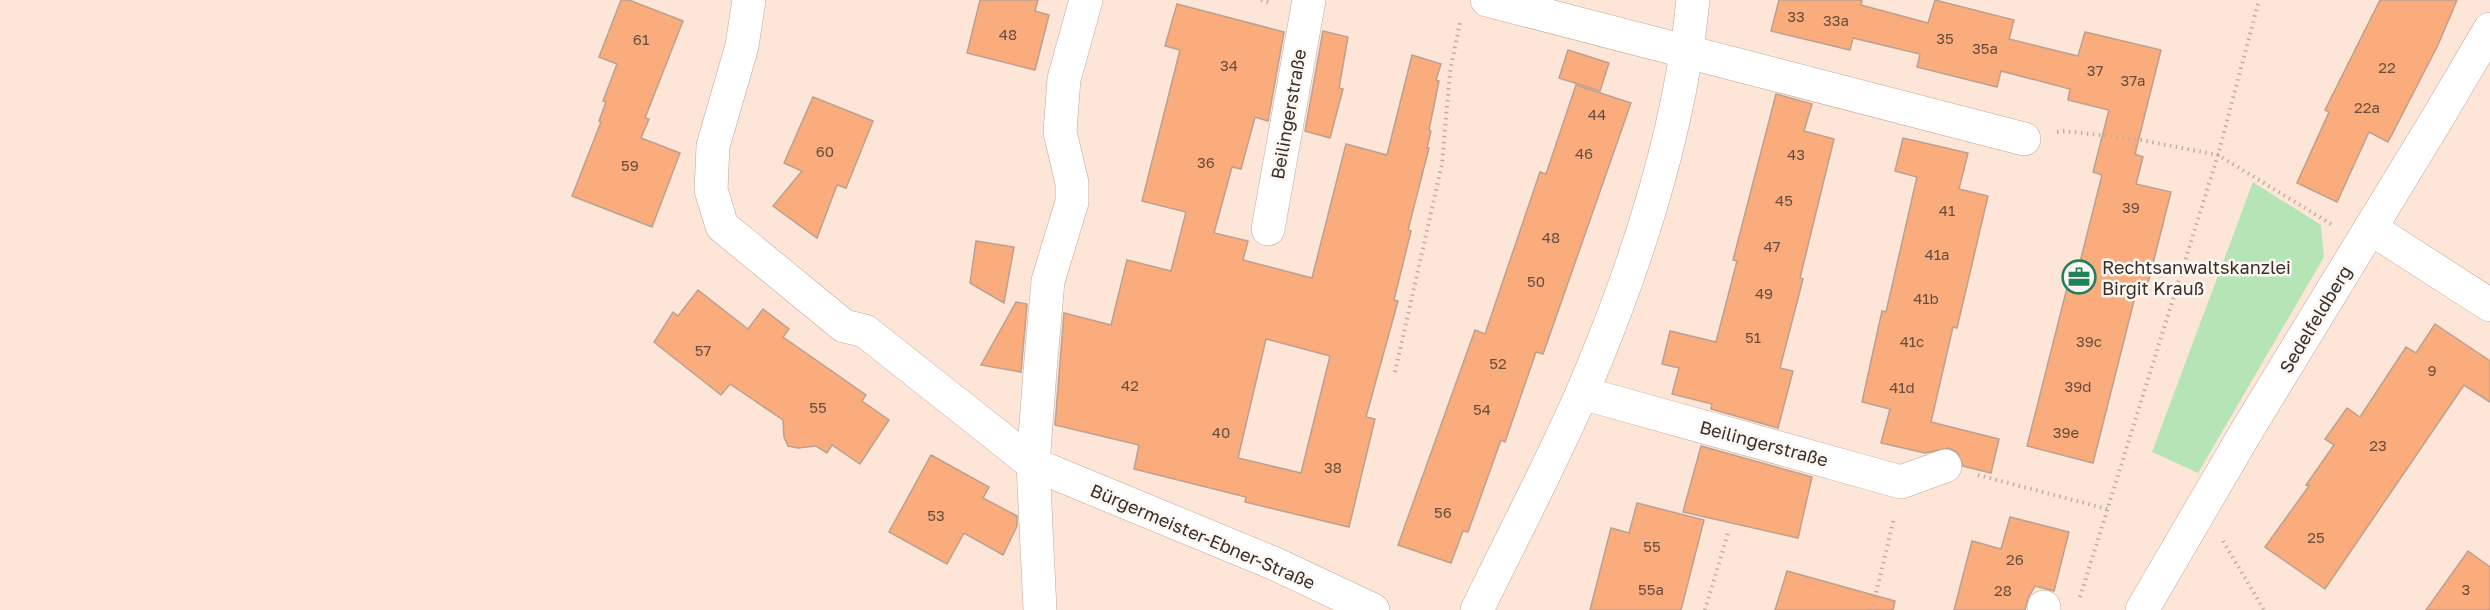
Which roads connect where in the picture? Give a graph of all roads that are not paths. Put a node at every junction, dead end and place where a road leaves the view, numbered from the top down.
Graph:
1 (749, 0) edge
2 (1086, 0) edge
3 (1309, 0) edge
4 (1488, 0) edge
5 (1694, 0) edge
6 (2490, 29) edge
7 (1688, 52) junction
8 (2024, 139) road end
9 (1268, 229) dead end
10 (2366, 235) junction
11 (2490, 305) edge
12 (1582, 393) junction
13 (1033, 464) junction
14 (1945, 466) road end
15 (1040, 610) edge
16 (1373, 610) edge
17 (1478, 610) edge
18 (2142, 610) edge

1 - 13 street, Bürgermeister-Ebner-Straße
2 - 13 street
3 - 9 street, Beilingerstraße
4 - 7 street
5 - 7 street
6 - 10 street, Sedelfeldberg
7 - 8 street
7 - 12 street
10 - 11 street
10 - 18 street, Sedelfeldberg
12 - 14 street, Beilingerstraße
12 - 17 street
13 - 15 street
13 - 16 street, Bürgermeister-Ebner-Straße

